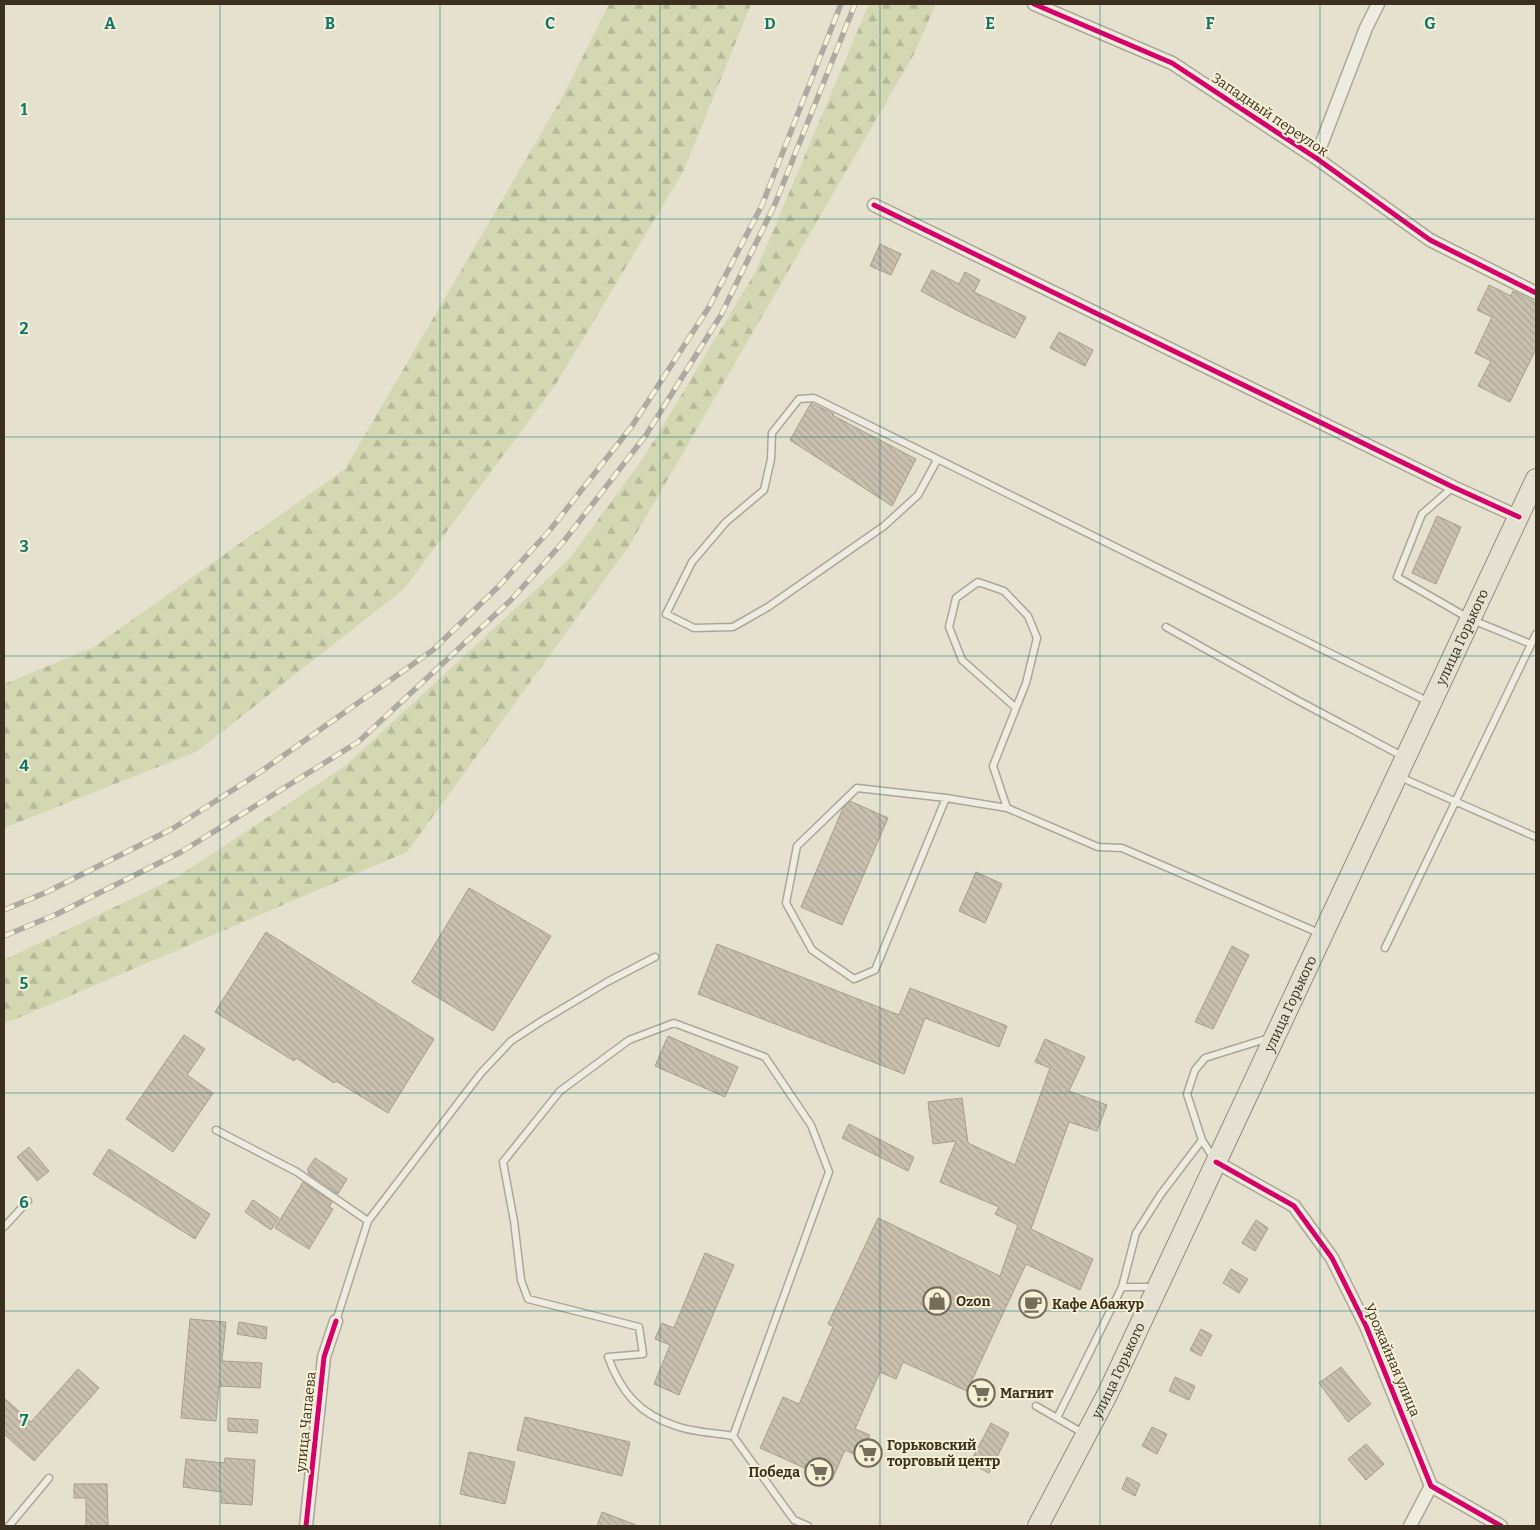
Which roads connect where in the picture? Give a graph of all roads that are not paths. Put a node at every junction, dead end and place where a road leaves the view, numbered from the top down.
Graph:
1 (1034, 4) edge
2 (1378, 4) edge
3 (1316, 158) junction
4 (874, 204) dead end
5 (1536, 293) edge
6 (935, 458) junction
7 (1536, 479) edge
8 (1453, 487) junction
9 (1519, 517) junction
10 (1470, 619) junction
11 (1166, 627) dead end
12 (1536, 634) edge
13 (1531, 644) junction
14 (1431, 703) junction
15 (1016, 708) junction
16 (1401, 767) junction
17 (946, 798) junction
18 (1456, 802) junction
19 (1007, 808) junction
20 (1536, 837) edge
21 (1323, 934) junction
22 (1385, 948) dead end
23 (655, 957) dead end
24 (1275, 1036) junction
25 (216, 1130) dead end
26 (1202, 1140) junction
27 (1216, 1162) junction
28 (28, 1201) dead end
29 (368, 1221) junction
30 (4, 1226) edge
31 (1158, 1286) junction
32 (1122, 1287) junction
33 (336, 1321) joint
34 (1036, 1406) dead end
35 (1057, 1418) junction
36 (1086, 1435) junction
37 (733, 1436) junction
38 (49, 1478) dead end
39 (1431, 1486) junction
40 (9, 1526) edge
41 (306, 1526) edge
42 (808, 1526) edge
43 (1038, 1526) edge
44 (1410, 1526) edge
45 (1501, 1526) edge

1 - 3 street, Западный переулок
2 - 3 street, Западный переулок
3 - 5 street, Западный переулок
4 - 8 street
6 - 6 lane
6 - 14 lane
7 - 9 main road, улица Горького
8 - 9 street
8 - 10 lane
9 - 10 main road, улица Горького
10 - 13 lane
10 - 14 main road, улица Горького
11 - 16 lane
12 - 13 lane
13 - 18 lane
14 - 16 main road, улица Горького
15 - 15 lane
15 - 19 lane
16 - 18 lane
16 - 21 main road, улица Горького
17 - 17 lane
17 - 19 lane
18 - 20 lane
18 - 22 lane
19 - 21 lane
21 - 24 main road, улица Горького
23 - 29 lane
24 - 26 lane
24 - 27 main road, улица Горького
25 - 29 lane
26 - 27 lane
26 - 32 lane
27 - 31 main road, улица Горького
27 - 39 street, Урожайная улица
28 - 30 lane
29 - 33 lane
31 - 32 lane
31 - 36 main road, улица Горького
32 - 35 lane
33 - 41 street, улица Чапаева
34 - 35 lane
35 - 36 lane
36 - 43 main road, улица Горького
37 - 37 lane
37 - 42 lane
38 - 40 lane
39 - 44 street
39 - 45 street

